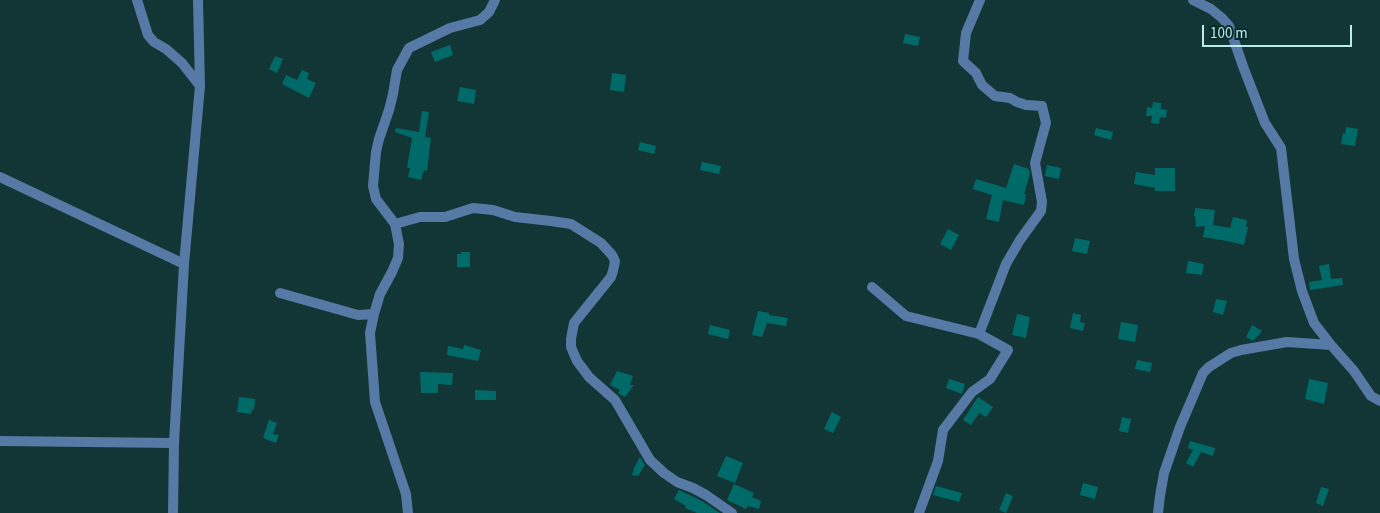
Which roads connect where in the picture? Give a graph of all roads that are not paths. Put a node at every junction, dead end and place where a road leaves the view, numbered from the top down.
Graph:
1 (137, 0) edge
2 (198, 0) edge
3 (495, 0) edge
4 (980, 0) edge
5 (1193, 0) edge
6 (200, 86) junction
7 (0, 177) edge
8 (395, 224) junction
9 (184, 264) junction
10 (872, 287) dead end
11 (280, 294) dead end
12 (374, 314) junction
13 (979, 334) junction
14 (1331, 345) junction
15 (1380, 401) edge
16 (0, 441) edge
17 (174, 443) junction
18 (173, 513) edge
19 (408, 513) edge
20 (732, 513) edge
21 (919, 513) edge
22 (1158, 513) edge

1 - 6 street
2 - 6 street
3 - 8 street
4 - 13 street
5 - 14 street
6 - 9 street
7 - 9 street
8 - 12 street
8 - 20 street
9 - 17 street
10 - 13 street
11 - 12 street
12 - 19 street
13 - 21 street
14 - 15 street
14 - 22 street
16 - 17 street
17 - 18 street

